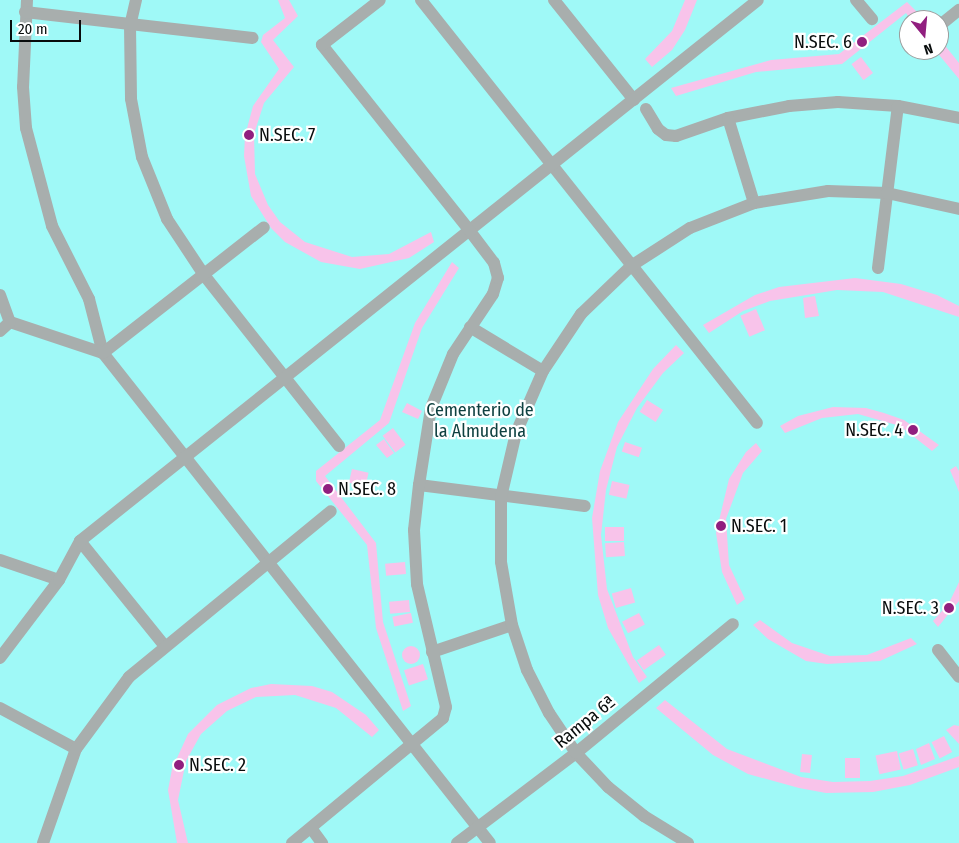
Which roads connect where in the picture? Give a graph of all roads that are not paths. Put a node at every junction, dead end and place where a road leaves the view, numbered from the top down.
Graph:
1 (136, 0) edge
2 (380, 0) edge
3 (421, 0) edge
4 (554, 0) edge
5 (758, 0) edge
6 (856, 0) edge
7 (26, 6) edge
8 (959, 10) edge
9 (949, 18) edge
10 (872, 19) dead end
11 (130, 26) junction
12 (253, 38) dead end
13 (634, 100) junction
14 (898, 106) junction
15 (646, 109) dead end
16 (728, 118) junction
17 (959, 118) edge
18 (551, 163) junction
19 (887, 192) junction
20 (754, 203) junction
21 (959, 210) edge
22 (264, 227) dead end
23 (470, 231) junction
24 (630, 266) junction
25 (878, 268) dead end
26 (204, 275) junction
27 (0, 295) edge
28 (10, 322) junction
29 (470, 327) junction
30 (0, 331) edge
31 (103, 353) junction
32 (543, 371) junction
33 (286, 378) junction
34 (758, 423) dead end
35 (339, 446) dead end
36 (183, 457) junction
37 (419, 485) junction
38 (501, 497) junction
39 (585, 506) dead end
40 (331, 511) dead end
41 (80, 542) junction
42 (0, 560) edge
43 (267, 563) junction
44 (59, 580) junction
45 (733, 624) dead end
46 (512, 625) junction
47 (164, 645) junction
48 (938, 650) dead end
49 (432, 652) junction
50 (0, 658) edge
51 (959, 677) edge
52 (0, 708) edge
53 (411, 748) junction
54 (76, 749) junction
55 (576, 752) junction
56 (477, 827) junction
57 (311, 828) junction
58 (42, 843) edge
59 (292, 843) edge
60 (322, 843) edge
61 (457, 843) edge
62 (490, 843) edge
63 (688, 843) edge

1 - 11 lane
2 - 23 lane
3 - 18 lane
4 - 13 lane
5 - 13 lane
6 - 10 lane
7 - 11 lane
7 - 31 lane
8 - 9 lane
11 - 12 lane
11 - 26 lane
13 - 18 lane
14 - 16 lane
14 - 17 lane
14 - 19 lane
15 - 16 lane
16 - 20 lane
18 - 23 lane
18 - 24 lane
19 - 20 lane
19 - 21 lane
19 - 25 lane
20 - 24 lane
22 - 26 lane
23 - 29 lane
23 - 33 lane
24 - 32 lane
24 - 34 lane
26 - 31 lane
26 - 33 lane
27 - 28 lane
28 - 30 lane
28 - 31 lane
29 - 32 lane
29 - 37 lane
31 - 36 lane
32 - 38 lane
33 - 35 lane
33 - 36 lane
36 - 41 lane
36 - 43 lane
37 - 38 lane
37 - 49 lane
38 - 39 lane
38 - 46 lane
40 - 43 lane
41 - 44 lane
41 - 47 lane
42 - 44 lane
43 - 47 lane
43 - 53 lane
44 - 50 lane
45 - 55 lane, Rampa 6ª
46 - 49 lane
46 - 55 lane
47 - 54 lane
48 - 51 lane
49 - 53 lane
52 - 54 lane
53 - 56 lane
53 - 57 lane
54 - 58 lane
55 - 56 lane, Rampa 6ª
55 - 63 lane
56 - 61 lane, Rampa 6ª
56 - 62 lane
57 - 59 lane
57 - 60 lane

